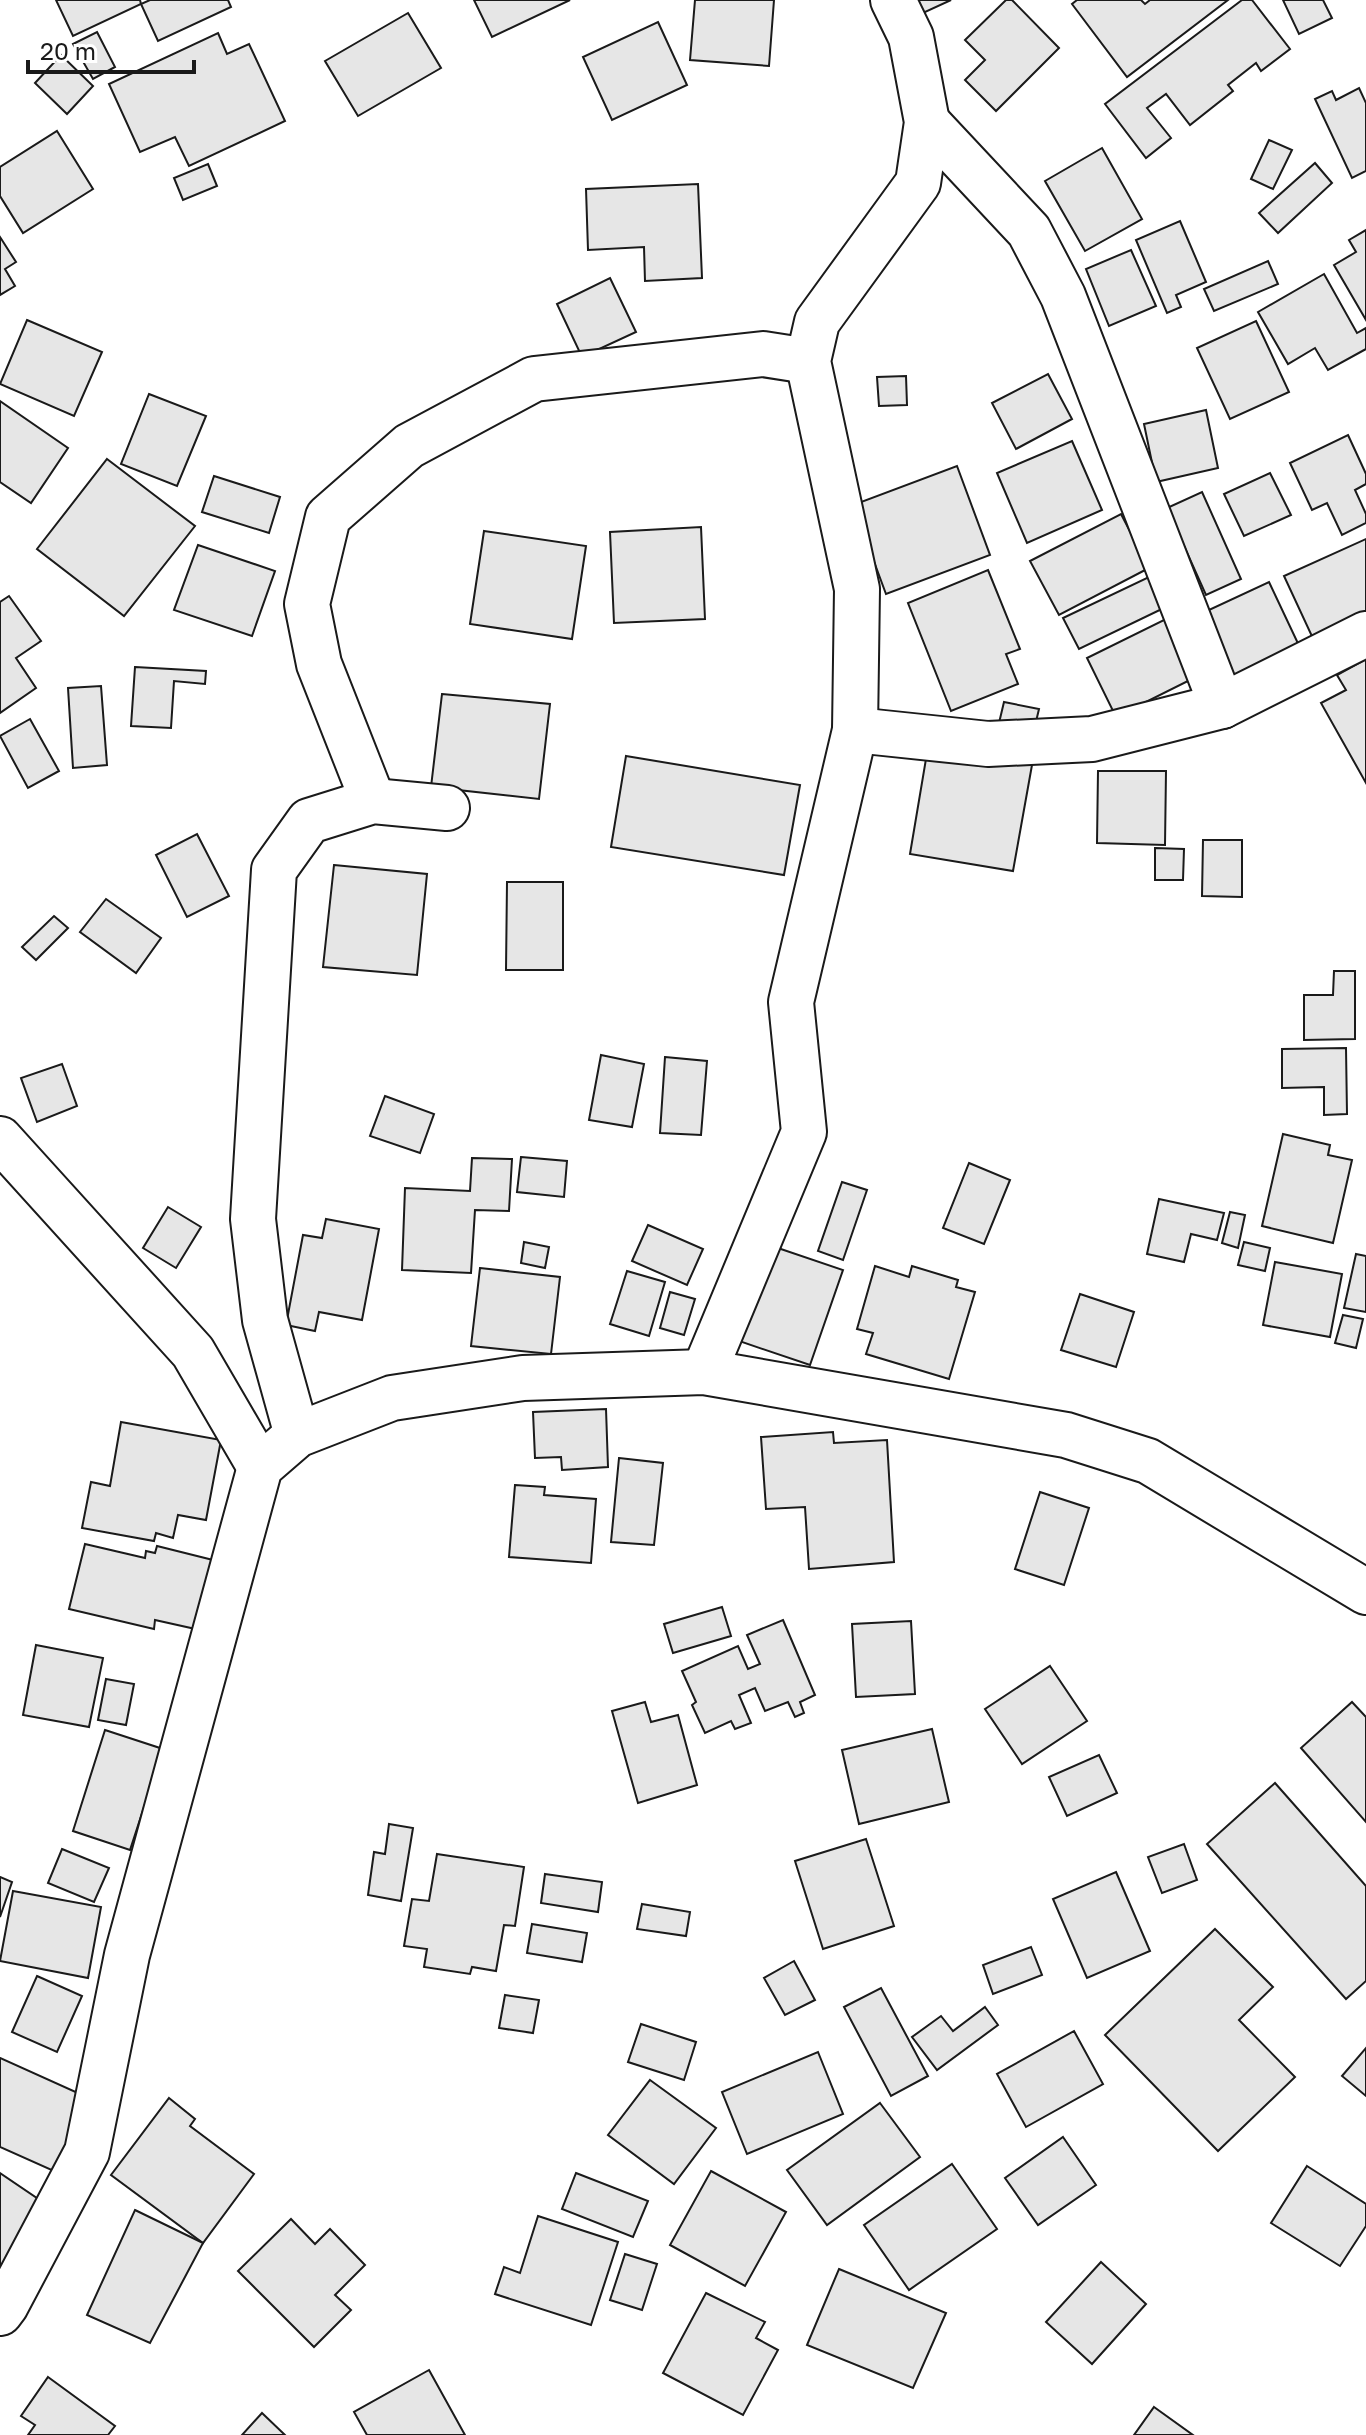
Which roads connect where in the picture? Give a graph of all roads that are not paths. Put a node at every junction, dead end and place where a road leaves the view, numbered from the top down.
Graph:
1 (893, 0) edge
2 (927, 122) junction
3 (808, 361) junction
4 (1366, 634) edge
5 (1222, 706) junction
6 (855, 730) junction
7 (373, 801) junction
8 (447, 808) dead end
9 (0, 1139) edge
10 (704, 1372) junction
11 (297, 1435) junction
12 (260, 1467) junction
13 (1366, 1592) edge
14 (0, 2313) edge

1 - 2 street
2 - 3 street
2 - 5 street
3 - 6 street
3 - 7 street
4 - 5 street
5 - 6 street
6 - 10 street
7 - 8 street
7 - 11 street
9 - 12 street
10 - 11 street
10 - 13 street
11 - 12 street
12 - 14 street

